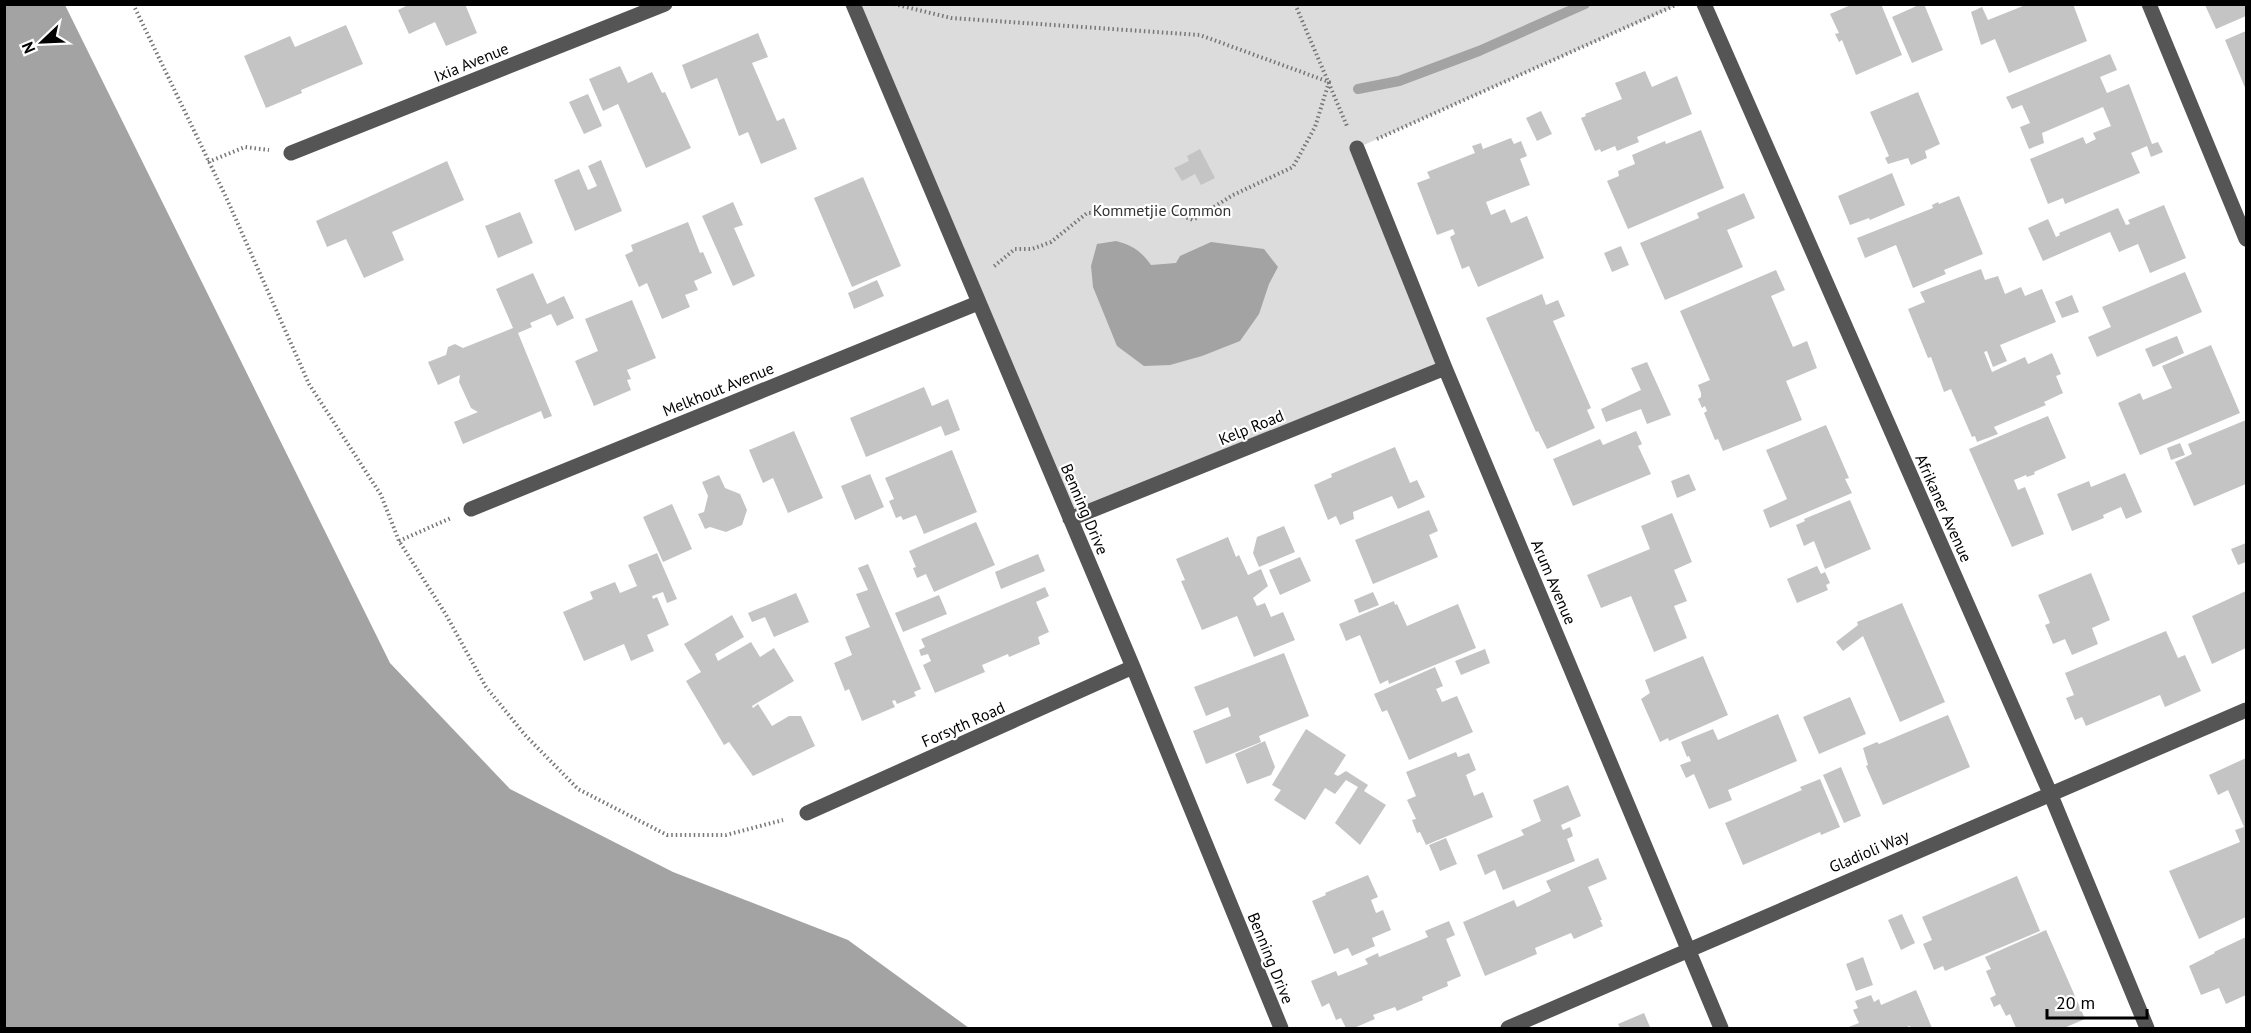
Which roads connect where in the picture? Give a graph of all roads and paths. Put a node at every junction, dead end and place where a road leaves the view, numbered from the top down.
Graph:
1 (133, 4) edge
2 (665, 4) edge
3 (853, 4) edge
4 (894, 4) edge
5 (1295, 4) edge
6 (1678, 4) edge
7 (1704, 4) edge
8 (2149, 4) edge
9 (1329, 82) junction
10 (1357, 148) junction
11 (291, 153) joint
12 (208, 162) junction
13 (2247, 239) edge
14 (970, 283) junction
15 (978, 303) junction
16 (1445, 368) junction
17 (471, 509) joint
18 (1070, 519) junction
19 (399, 541) junction
20 (1133, 667) junction
21 (2247, 710) edge
22 (2050, 793) junction
23 (807, 813) joint
24 (1687, 950) junction
25 (1281, 1029) edge
26 (1508, 1029) edge
27 (1721, 1029) edge
28 (2148, 1029) edge

1 - 12 path
2 - 11 street, Ixia Avenue
3 - 14 street, Benning Drive
4 - 9 path
5 - 9 path
6 - 10 path
7 - 22 street, Afrikaner Avenue
8 - 13 street
9 - 10 path
9 - 14 path
10 - 16 street, Arum Avenue
11 - 12 path
12 - 19 path
14 - 15 street, Benning Drive
15 - 17 street, Melkhout Avenue
15 - 18 street, Benning Drive
16 - 18 street, Kelp Road
16 - 24 street, Arum Avenue
17 - 19 path
18 - 20 street, Benning Drive
19 - 23 path
20 - 23 street, Forsyth Road
20 - 25 street, Benning Drive
21 - 22 street, Gladioli Way
22 - 24 street, Gladioli Way
22 - 28 street, Afrikaner Avenue
24 - 26 street, Gladioli Way
24 - 27 street, Arum Avenue

